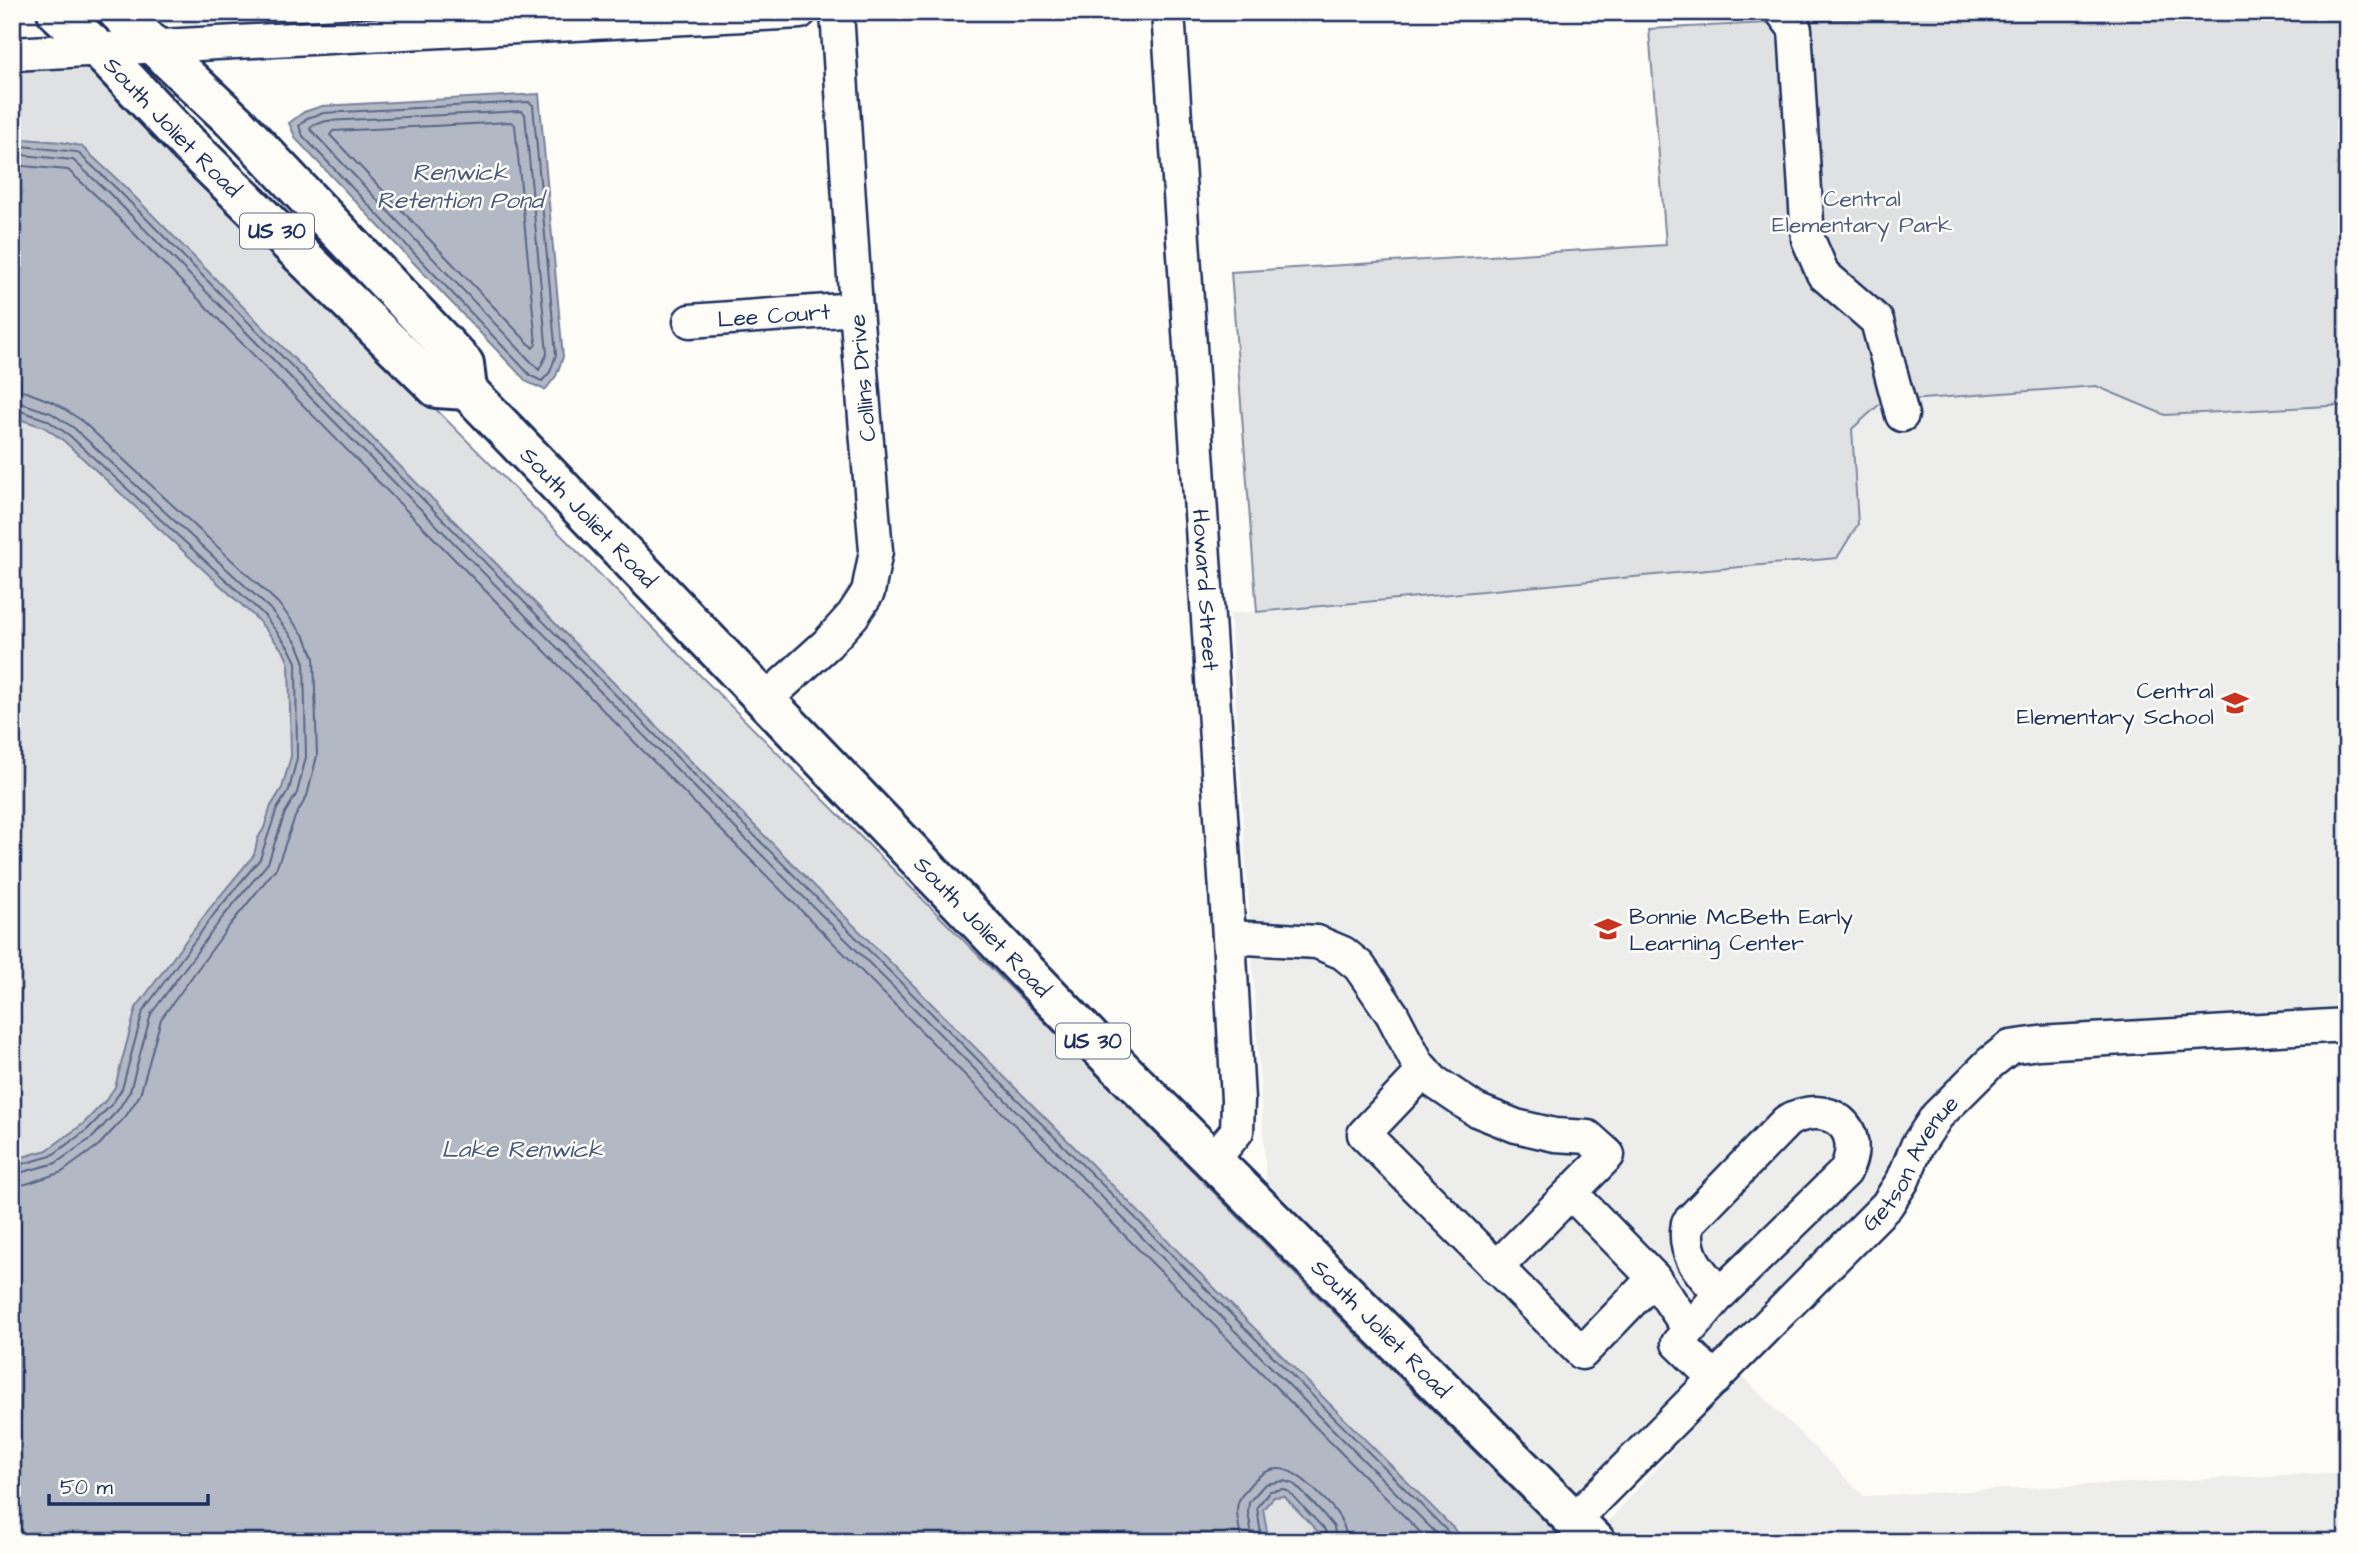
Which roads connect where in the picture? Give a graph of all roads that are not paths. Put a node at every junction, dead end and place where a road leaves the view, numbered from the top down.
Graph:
1 (57, 12) edge
2 (118, 12) edge
3 (800, 12) edge
4 (837, 12) edge
5 (1168, 12) edge
6 (1794, 18) edge
7 (443, 22) edge
8 (156, 47) junction
9 (99, 50) junction
10 (12, 54) edge
11 (856, 309) junction
12 (690, 321) dead end
13 (467, 390) junction
14 (1902, 415) dead end
15 (764, 701) junction
16 (1230, 937) junction
17 (2347, 1025) edge
18 (1424, 1070) junction
19 (1213, 1160) junction
20 (1571, 1193) junction
21 (1496, 1268) junction
22 (1654, 1278) junction
23 (1720, 1294) junction
24 (1689, 1329) junction
25 (1715, 1379) junction
26 (1585, 1531) edge

1 - 9 main road, US 30
2 - 8 main road, US 30
3 - 7 street
4 - 11 street, Collins Drive
5 - 16 street, Howard Street
6 - 14 street
7 - 8 street
8 - 9 street
8 - 13 main road, South Joliet Road / US 30
9 - 10 street
9 - 13 main road, South Joliet Road / US 30
11 - 12 street, Lee Court
11 - 15 street, Collins Drive
13 - 15 main road, South Joliet Road / US 30
15 - 19 main road, South Joliet Road / US 30
16 - 18 street
16 - 19 street, Howard Street
17 - 25 street, Getson Avenue
18 - 20 street
18 - 21 street
19 - 26 main road, South Joliet Road / US 30
20 - 21 street
20 - 22 street
21 - 22 street
22 - 24 street
23 - 23 street
23 - 24 street
24 - 25 street
25 - 26 street, Getson Avenue

